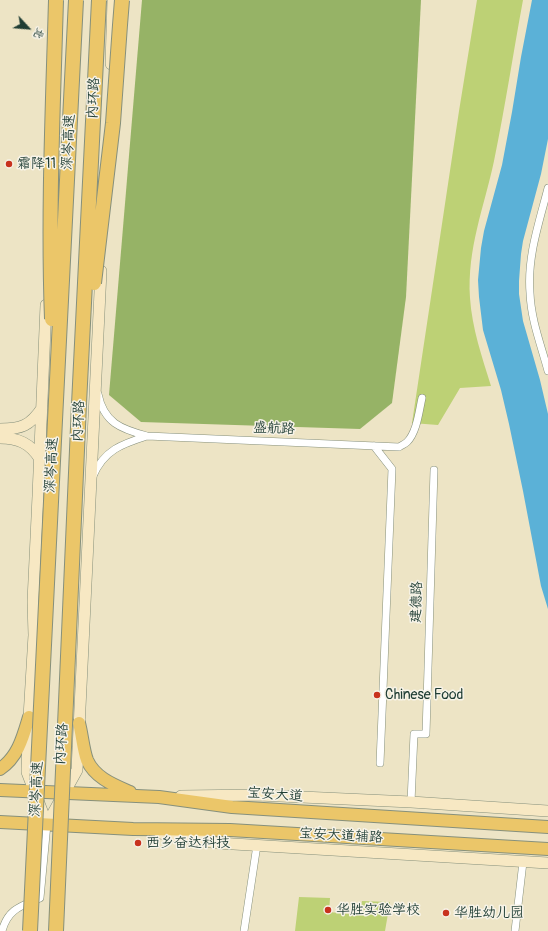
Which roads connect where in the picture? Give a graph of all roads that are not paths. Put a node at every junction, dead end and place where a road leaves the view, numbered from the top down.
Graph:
1 (56, 0) edge
2 (61, 0) edge
3 (76, 0) edge
4 (99, 0) edge
5 (114, 0) edge
6 (122, 0) edge
7 (548, 188) edge
8 (548, 370) edge
9 (96, 384) junction
10 (422, 398) dead end
11 (79, 404) junction
12 (42, 408) junction
13 (55, 420) junction
14 (0, 429) edge
15 (147, 436) junction
16 (0, 438) edge
17 (374, 446) junction
18 (40, 459) junction
19 (434, 470) dead end
20 (91, 485) junction
21 (29, 717) junction
22 (79, 723) junction
23 (380, 763) dead end
24 (0, 769) edge
25 (0, 790) edge
26 (35, 792) junction
27 (65, 792) junction
28 (139, 796) junction
29 (159, 797) junction
30 (411, 802) junction
31 (548, 811) edge
32 (0, 822) edge
33 (48, 824) junction
34 (548, 827) edge
35 (133, 829) junction
36 (257, 845) junction
37 (548, 849) edge
38 (523, 862) junction
39 (548, 863) edge
40 (2, 931) edge
41 (30, 931) edge
42 (56, 931) edge
43 (244, 931) edge
44 (515, 931) edge

1 - 13 highway, bridge
2 - 12 main road
3 - 13 highway, 深岑高速, bridge
4 - 11 highway, 深岑高速, bridge
5 - 9 main road, 内环路
6 - 11 highway, bridge
7 - 8 street
9 - 15 street
9 - 20 main road, 内环路
10 - 17 street, 盛航路
11 - 42 highway, 深岑高速, bridge
12 - 14 main road
12 - 18 main road
13 - 41 highway, 深岑高速, bridge
15 - 17 street, 盛航路
15 - 20 street
16 - 18 main road
17 - 23 street
18 - 21 main road
19 - 30 street, 建德路
20 - 22 main road, 内环路
21 - 24 main road
21 - 26 main road
22 - 27 main road, 内环路
22 - 28 main road
25 - 26 main road, 宝安大道
26 - 27 main road, 宝安大道
26 - 33 main road
27 - 28 main road, 宝安大道
27 - 33 main road, 内环路
28 - 29 main road, 宝安大道
29 - 30 main road
29 - 34 main road, 宝安大道
30 - 31 main road
32 - 33 main road
33 - 35 main road
33 - 40 street
35 - 36 main road, 宝安大道辅路
35 - 37 main road
36 - 38 main road, 宝安大道辅路
36 - 43 street
38 - 39 main road, 宝安大道辅路
38 - 44 street

